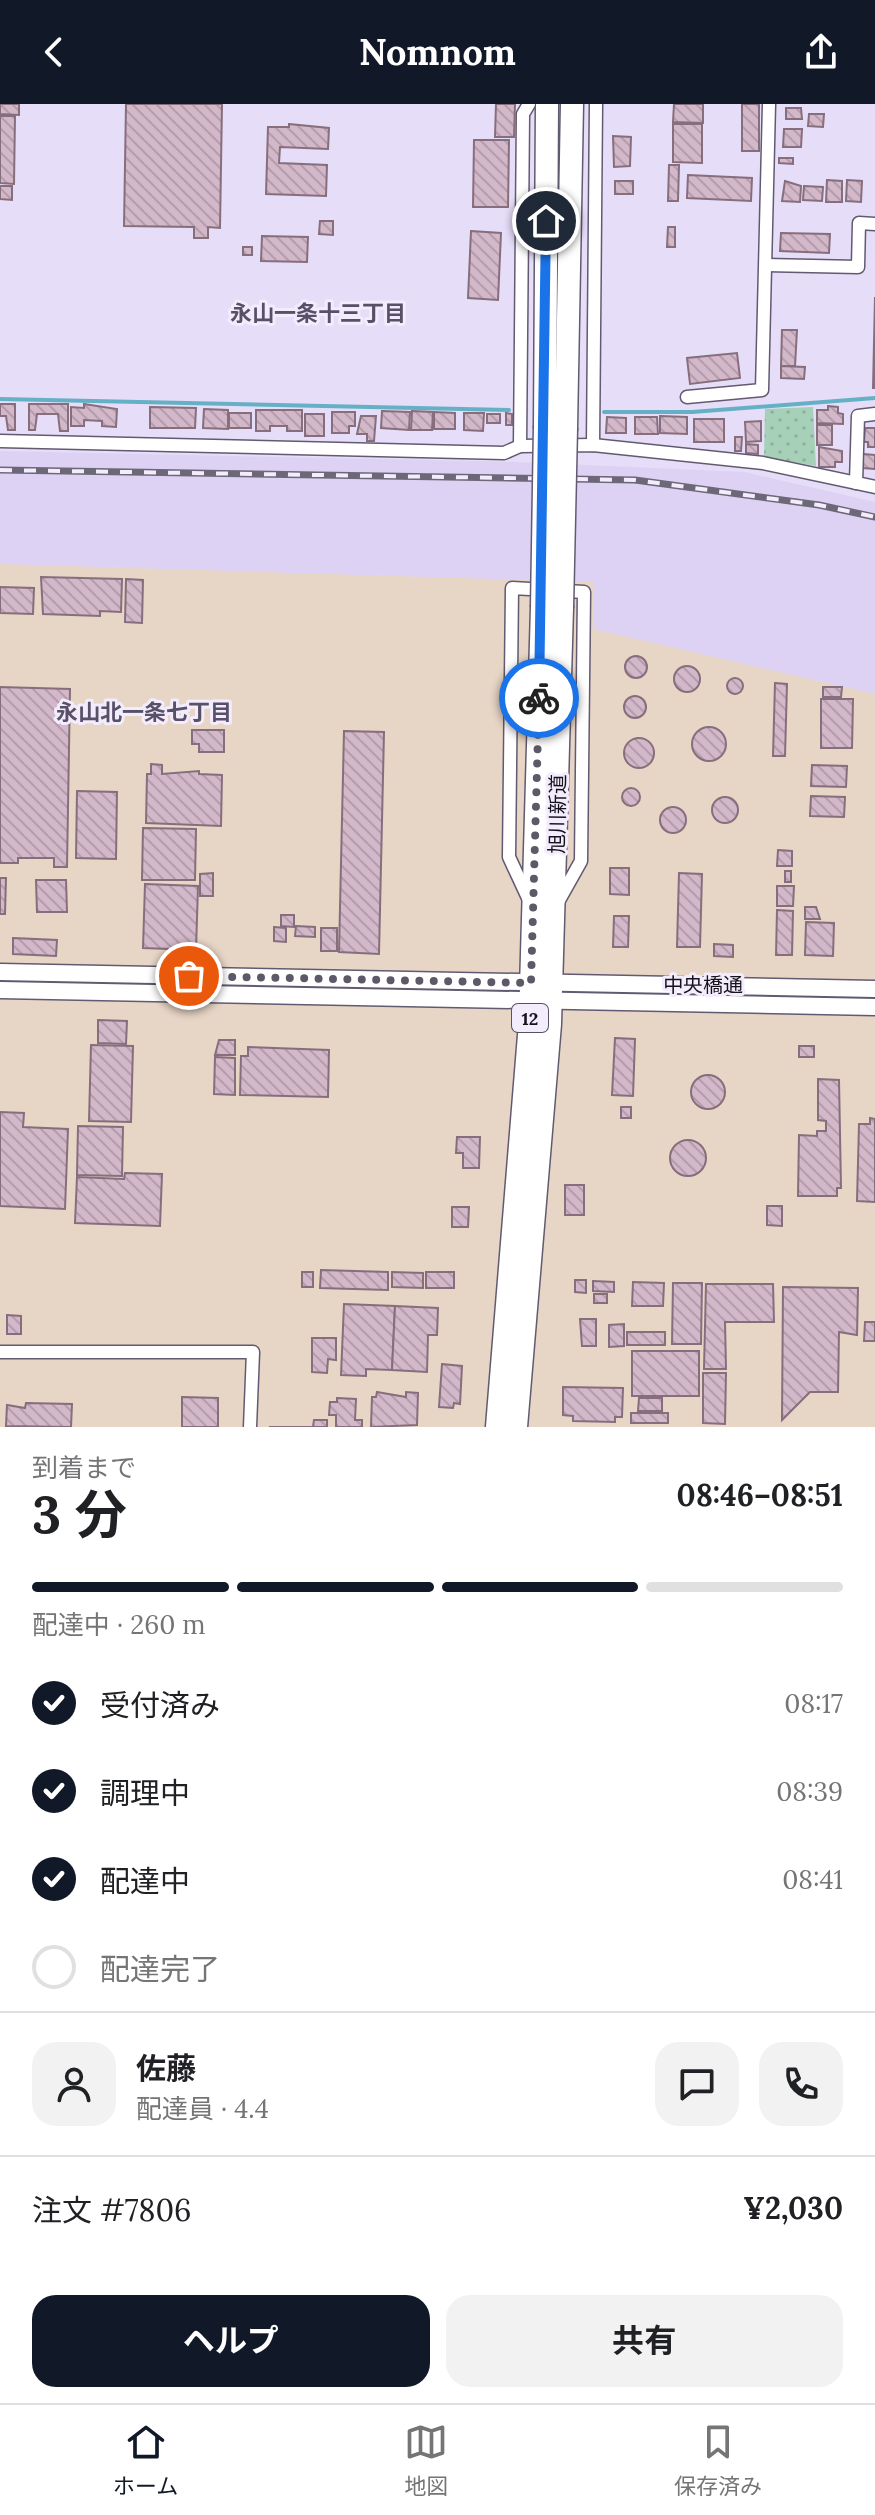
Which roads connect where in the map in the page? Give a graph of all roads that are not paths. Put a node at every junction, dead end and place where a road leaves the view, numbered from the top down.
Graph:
1 (529, 104) edge
2 (547, 104) edge
3 (572, 104) edge
4 (596, 104) edge
5 (769, 104) edge
6 (875, 224) edge
7 (766, 265) junction
8 (687, 397) dead end
9 (875, 414) edge
10 (556, 427) junction
11 (0, 441) edge
12 (593, 445) junction
13 (520, 446) junction
14 (856, 483) junction
15 (875, 487) edge
16 (543, 907) junction
17 (0, 972) edge
18 (875, 989) edge
19 (0, 990) edge
20 (541, 993) junction
21 (875, 1007) edge
22 (0, 1352) edge
23 (250, 1427) edge
24 (497, 1427) edge
25 (516, 1427) edge

1 - 13 street
2 - 10 highway, 旭川新道 / 12
3 - 10 highway, 旭川新道 / 12
4 - 12 street
5 - 7 street
6 - 7 street
7 - 8 street
9 - 14 street
10 - 16 highway, 旭川新道 / 12, bridge
11 - 13 street
12 - 13 street
12 - 14 street
14 - 15 street
16 - 16 street
16 - 20 highway, 旭川新道 / 12
17 - 20 main road
18 - 20 main road, 中央橋通
19 - 20 main road
20 - 21 main road, 中央橋通
20 - 24 highway, 旭川新道 / 12
20 - 25 highway, 旭川新道 / 12
22 - 23 street

